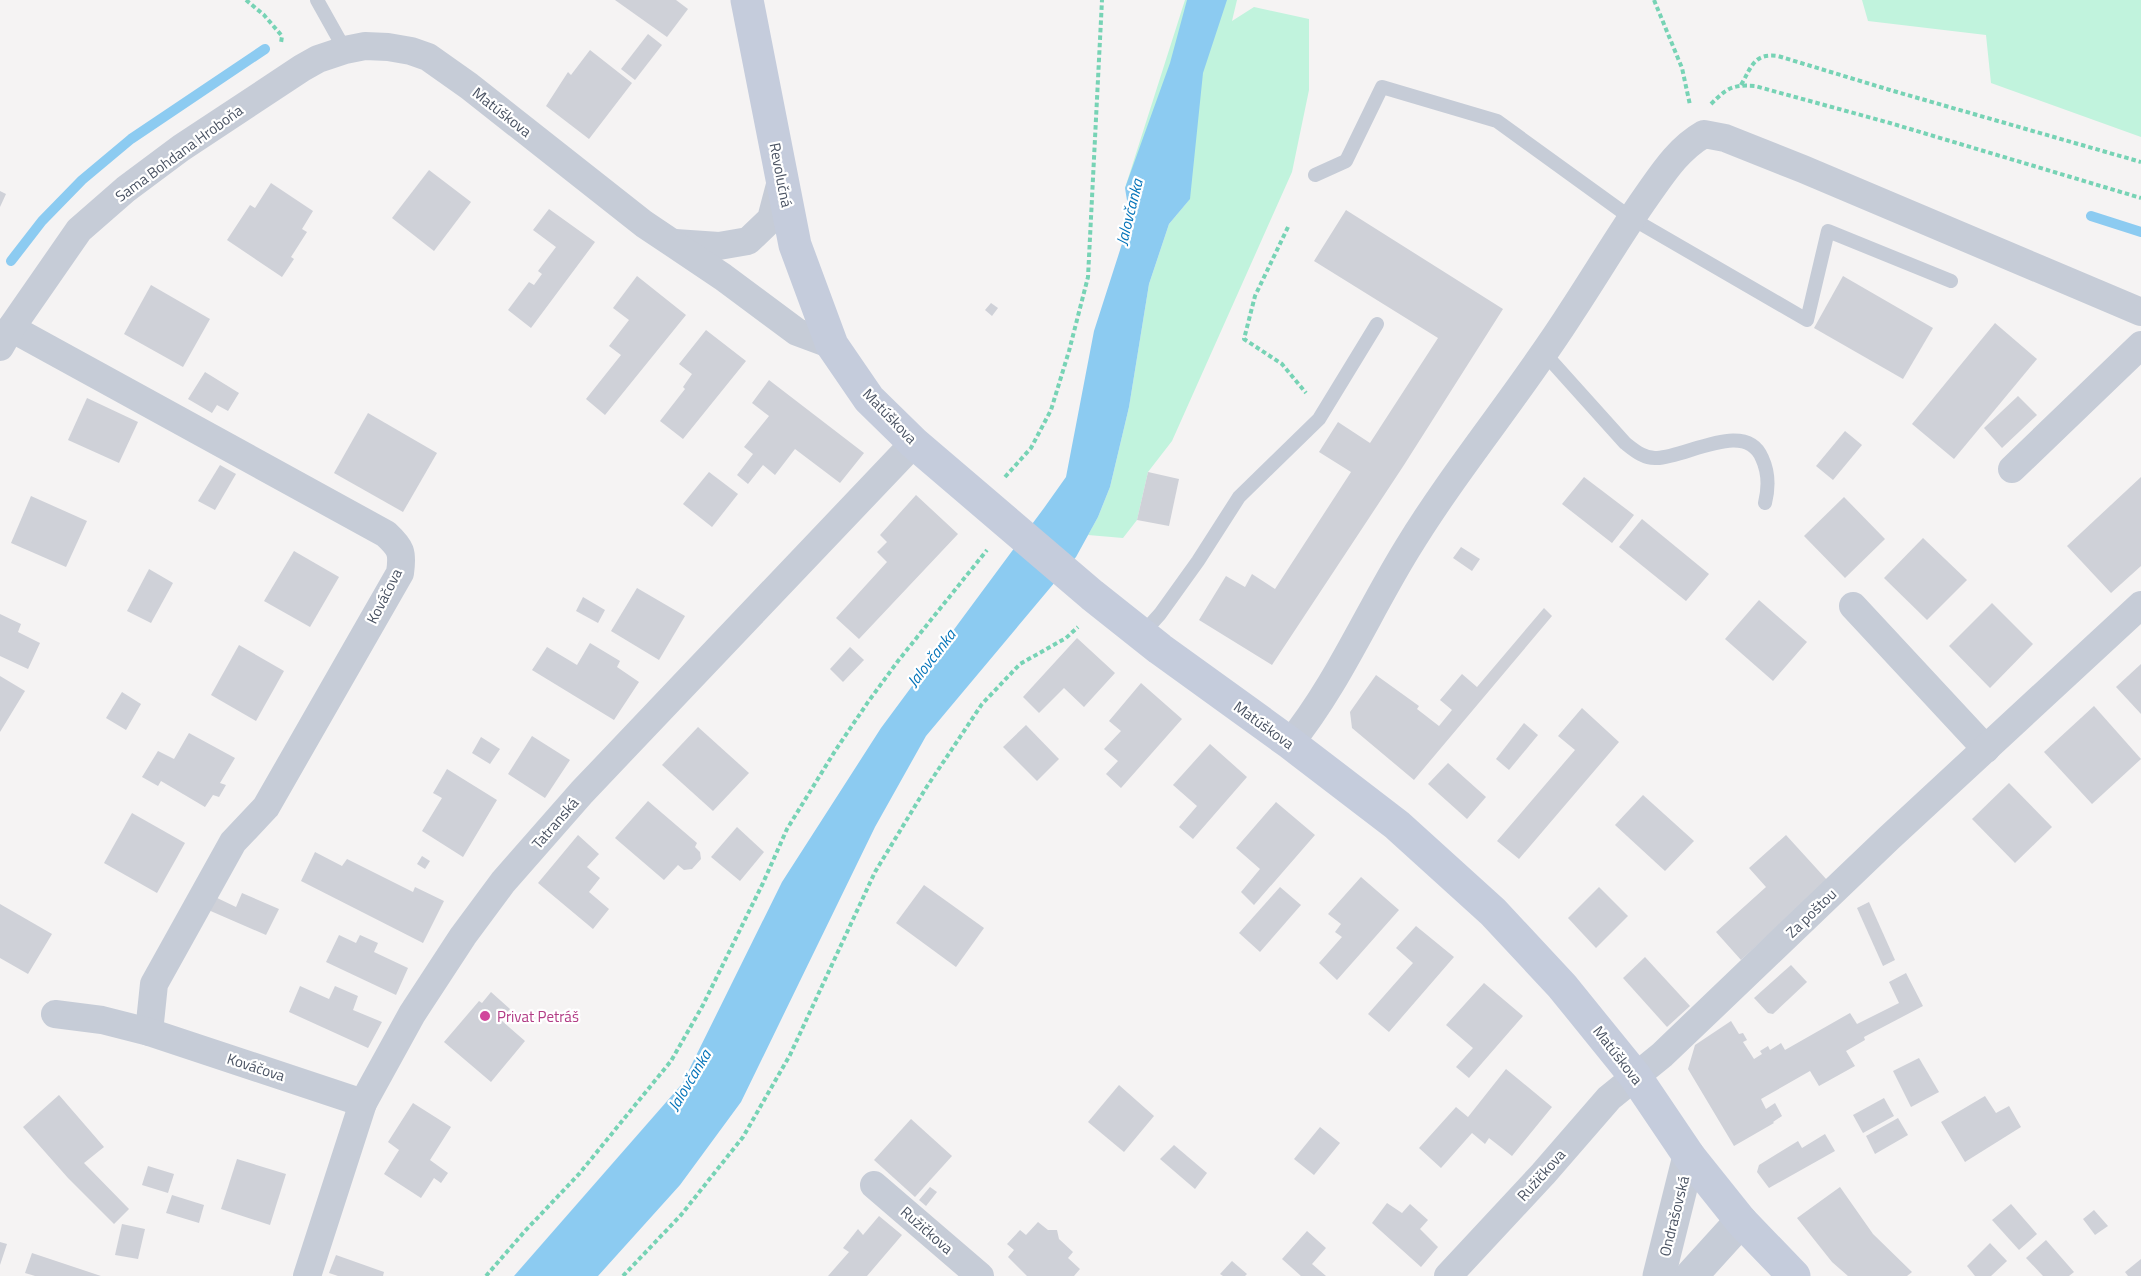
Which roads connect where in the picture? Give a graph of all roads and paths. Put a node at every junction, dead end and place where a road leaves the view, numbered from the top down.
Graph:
1 (246, 0) edge
2 (317, 0) edge
3 (747, 0) edge
4 (1102, 0) edge
5 (1654, 0) edge
6 (280, 46) dead end
7 (345, 50) junction
8 (1741, 85) junction
9 (1699, 136) junction
10 (2141, 162) edge
11 (1315, 175) dead end
12 (781, 181) junction
13 (2141, 198) edge
14 (1631, 218) junction
15 (1288, 227) dead end
16 (672, 242) junction
17 (1951, 281) dead end
18 (2141, 312) edge
19 (1377, 324) dead end
20 (5, 338) edge
21 (832, 345) junction
22 (2141, 345) edge
23 (1545, 354) junction
24 (1325, 409) junction
25 (914, 443) junction
26 (2012, 469) dead end
27 (983, 503) junction
28 (1766, 503) dead end
29 (998, 536) junction
30 (2141, 605) edge
31 (1853, 606) dead end
32 (1080, 625) dead end
33 (1142, 634) junction
34 (1290, 743) junction
35 (1986, 749) junction
36 (55, 1014) dead end
37 (149, 1032) junction
38 (1635, 1076) junction
39 (363, 1103) junction
40 (1689, 1156) junction
41 (874, 1185) dead end
42 (1741, 1221) junction
43 (307, 1276) edge
44 (486, 1276) edge
45 (623, 1276) edge
46 (980, 1276) edge
47 (1448, 1276) edge
48 (1659, 1276) edge
49 (1691, 1276) edge
50 (1794, 1276) edge

1 - 6 path
2 - 7 lane
3 - 12 main road, Revolučná
4 - 27 path
5 - 9 path
7 - 16 street, Matúškova
7 - 20 street, Sama Bohdana Hroboňa
8 - 9 path
8 - 10 path
8 - 13 path
9 - 14 street
9 - 18 street
11 - 14 lane
12 - 16 street, Matúškova
12 - 21 main road, Revolučná
14 - 17 lane
14 - 23 street
15 - 24 path
16 - 21 street, Matúškova
19 - 24 lane
20 - 37 street, Kováčova
21 - 25 main road, Matúškova
22 - 26 street
23 - 28 lane
23 - 34 street
24 - 33 lane
25 - 27 main road, Matúškova
25 - 39 street, Tatranská
27 - 29 main road, Matúškova
29 - 33 main road, Matúškova
29 - 44 path
30 - 35 street, Za poštou
31 - 35 street
32 - 45 path
33 - 34 main road, Matúškova
34 - 38 main road, Matúškova
35 - 38 street, Za poštou
36 - 37 street, Kováčova
37 - 39 street, Kováčova
38 - 40 main road, Matúškova
38 - 47 street, Ružičkova
39 - 43 street, Tatranská
40 - 42 main road, Matúškova
40 - 48 street, Ondrašovská
41 - 46 street, Ružičkova
42 - 49 street
42 - 50 main road, Matúškova

